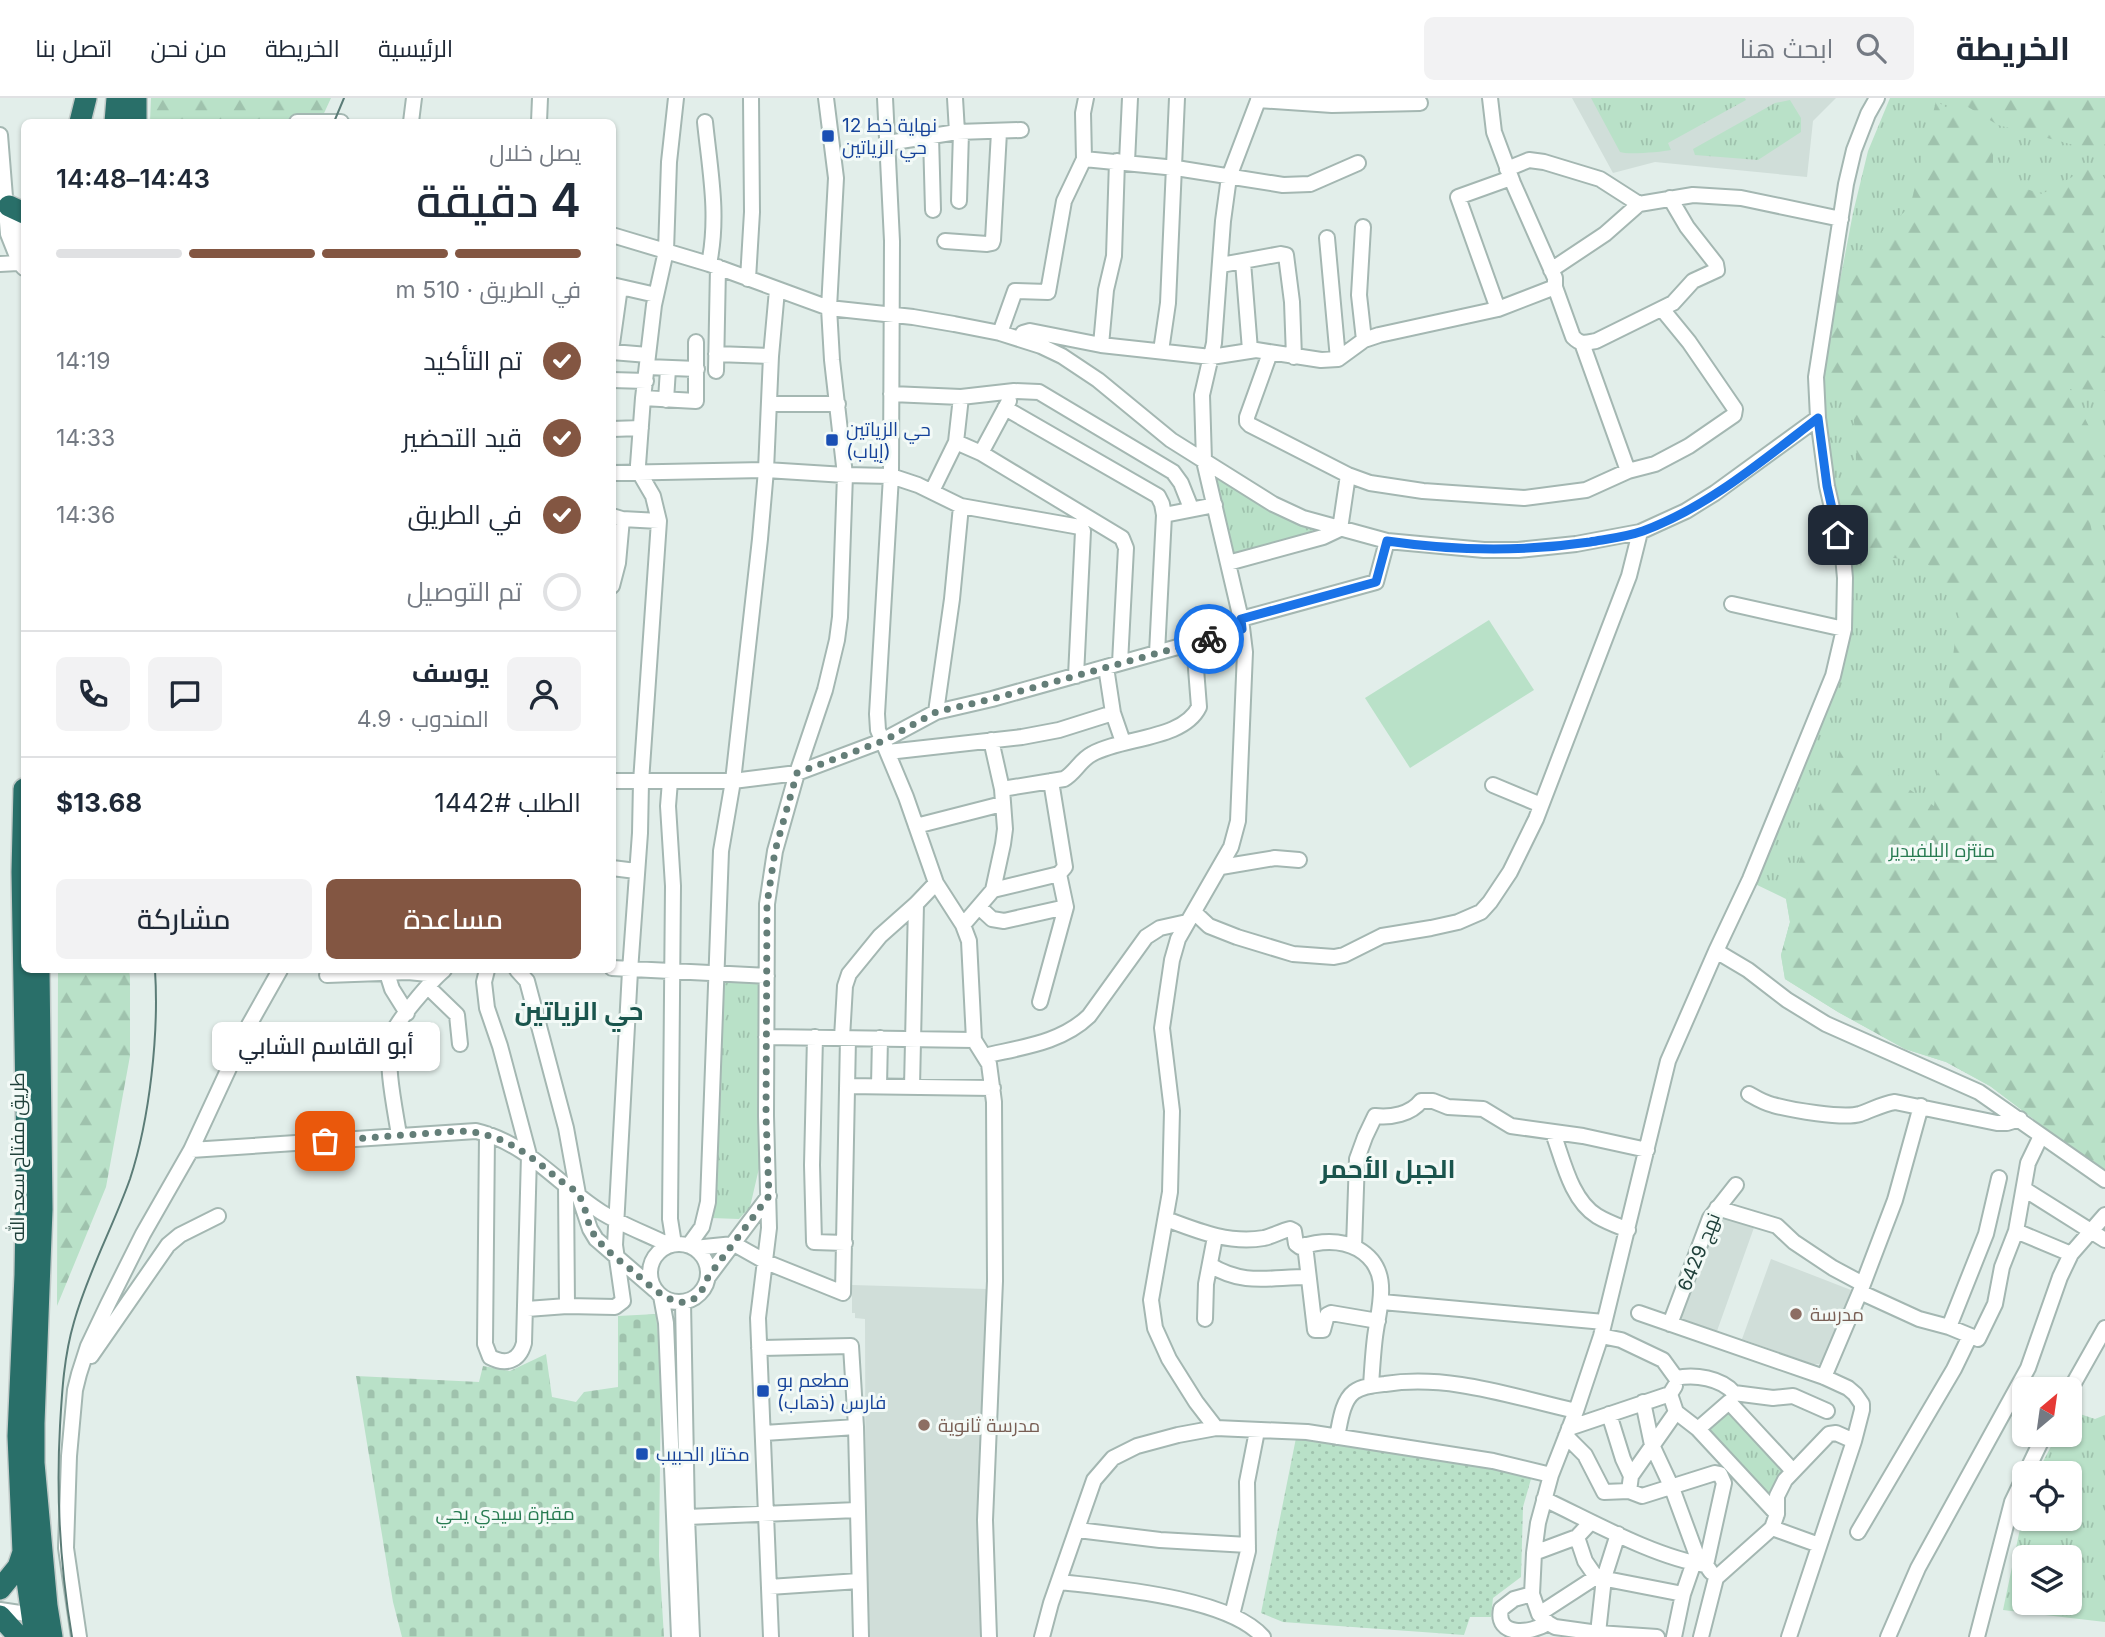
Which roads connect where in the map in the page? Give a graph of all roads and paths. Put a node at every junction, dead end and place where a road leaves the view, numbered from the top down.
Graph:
1 (86, 98) edge
2 (117, 98) edge
3 (136, 98) edge
4 (414, 98) edge
5 (540, 98) edge
6 (676, 98) edge
7 (751, 98) edge
8 (827, 98) edge
9 (885, 98) edge
10 (955, 98) edge
11 (1086, 98) edge
12 (1130, 98) edge
13 (1177, 98) edge
14 (1490, 98) edge
15 (1877, 98) edge
16 (1258, 99) edge
17 (1420, 103) dead end
18 (81, 119) edge
19 (115, 119) edge
20 (136, 119) edge
21 (411, 119) edge
22 (539, 119) edge
23 (705, 122) dead end
24 (1021, 130) dead end
25 (959, 132) junction
26 (999, 132) junction
27 (0, 135) edge
28 (931, 136) junction
29 (888, 143) junction
30 (1084, 159) junction
31 (1122, 161) junction
32 (1358, 163) dead end
33 (1176, 168) junction
34 (1509, 173) junction
35 (1229, 177) junction
36 (1670, 198) junction
37 (959, 201) dead end
38 (1639, 204) junction
39 (13, 205) edge
40 (933, 210) dead end
41 (1841, 219) junction
42 (1363, 227) dead end
43 (616, 236) edge
44 (1327, 238) dead end
45 (945, 242) dead end
46 (666, 251) junction
47 (21, 257) edge
48 (1243, 262) junction
49 (0, 264) edge
50 (1221, 265) junction
51 (713, 266) junction
52 (1551, 270) junction
53 (748, 279) junction
54 (616, 286) edge
55 (1555, 287) junction
56 (777, 290) junction
57 (656, 295) junction
58 (829, 308) junction
59 (1498, 309) junction
60 (1662, 309) junction
61 (890, 315) junction
62 (1000, 333) junction
63 (1020, 339) junction
64 (1364, 340) junction
65 (696, 342) dead end
66 (1582, 343) junction
67 (1101, 345) junction
68 (1250, 350) junction
69 (1161, 351) junction
70 (1270, 353) junction
71 (616, 354) edge
72 (716, 354) junction
73 (771, 355) junction
74 (1211, 357) junction
75 (1294, 357) junction
76 (1338, 359) junction
77 (647, 368) junction
78 (668, 369) junction
79 (697, 369) junction
80 (716, 372) dead end
81 (616, 379) edge
82 (1014, 391) junction
83 (891, 394) junction
84 (961, 397) junction
85 (643, 398) junction
86 (666, 400) junction
87 (769, 404) junction
88 (838, 404) junction
89 (1005, 408) junction
90 (1818, 418) junction
91 (640, 428) junction
92 (616, 429) edge
93 (956, 442) junction
94 (981, 453) junction
95 (1205, 461) junction
96 (766, 470) junction
97 (1628, 471) junction
98 (639, 472) junction
99 (616, 474) edge
100 (845, 475) junction
101 (1348, 475) junction
102 (891, 476) junction
103 (932, 491) junction
104 (1215, 505) junction
105 (961, 506) junction
106 (1191, 508) junction
107 (1164, 515) junction
108 (617, 518) edge
109 (659, 521) junction
110 (1089, 526) junction
111 (1340, 529) junction
112 (1640, 532) junction
113 (1387, 541) junction
114 (1228, 563) junction
115 (1732, 604) dead end
116 (1241, 624) junction
117 (1844, 629) junction
118 (1194, 643) junction
119 (1157, 653) junction
120 (1113, 665) junction
121 (1076, 676) junction
122 (936, 712) junction
123 (1113, 713) junction
124 (991, 740) junction
125 (1123, 742) junction
126 (885, 747) junction
127 (797, 773) junction
128 (1051, 780) junction
129 (616, 781) edge
130 (670, 781) junction
131 (641, 782) junction
132 (733, 782) junction
133 (1493, 785) dead end
134 (1002, 789) junction
135 (1002, 804) junction
136 (1541, 805) junction
137 (916, 826) junction
138 (1299, 860) dead end
139 (1221, 867) junction
140 (616, 870) edge
141 (636, 872) junction
142 (1059, 874) junction
143 (936, 883) junction
144 (993, 890) junction
145 (916, 904) junction
146 (979, 907) junction
147 (1066, 907) junction
148 (1190, 917) junction
149 (963, 925) junction
150 (1716, 951) junction
151 (616, 969) edge
152 (630, 971) junction
153 (671, 972) junction
154 (24, 973) edge
155 (39, 973) edge
156 (278, 973) edge
157 (366, 973) edge
158 (387, 973) edge
159 (440, 973) edge
160 (486, 973) edge
161 (520, 973) edge
162 (717, 973) junction
163 (327, 975) dead end
164 (766, 976) junction
165 (428, 987) junction
166 (1040, 1002) dead end
167 (407, 1013) junction
168 (429, 1031) dead end
169 (766, 1037) junction
170 (815, 1037) junction
171 (845, 1038) junction
172 (880, 1038) junction
173 (913, 1040) junction
174 (974, 1040) junction
175 (390, 1042) junction
176 (460, 1044) dead end
177 (984, 1056) junction
178 (847, 1086) junction
179 (879, 1086) junction
180 (912, 1087) junction
181 (993, 1088) junction
182 (1749, 1094) dead end
183 (1921, 1106) junction
184 (2020, 1119) junction
185 (1553, 1133) junction
186 (487, 1134) junction
187 (399, 1135) junction
188 (2041, 1136) junction
189 (191, 1150) junction
190 (1647, 1150) junction
191 (529, 1154) junction
192 (1999, 1178) dead end
193 (2105, 1180) edge
194 (566, 1185) junction
195 (1737, 1185) dead end
196 (2024, 1189) junction
197 (578, 1195) junction
198 (769, 1196) junction
199 (1717, 1208) junction
200 (2105, 1215) edge
201 (218, 1216) dead end
202 (1166, 1219) junction
203 (618, 1220) junction
204 (1628, 1230) junction
205 (2016, 1231) junction
206 (2089, 1231) junction
207 (1215, 1237) junction
208 (2105, 1240) edge
209 (845, 1243) junction
210 (734, 1244) junction
211 (1305, 1245) junction
212 (682, 1246) junction
213 (1354, 1247) junction
214 (2071, 1254) junction
215 (615, 1257) junction
216 (766, 1262) junction
217 (1210, 1265) junction
218 (708, 1277) junction
219 (1308, 1277) junction
220 (1862, 1288) junction
221 (658, 1293) junction
222 (680, 1302) junction
223 (1382, 1302) junction
224 (567, 1306) junction
225 (527, 1309) junction
226 (1639, 1313) dead end
227 (1205, 1319) dead end
228 (1378, 1321) junction
229 (666, 1323) junction
230 (1670, 1324) junction
231 (1949, 1326) junction
232 (2105, 1328) edge
233 (1602, 1329) junction
234 (1970, 1336) junction
235 (759, 1348) junction
236 (79, 1374) junction
237 (1824, 1377) junction
238 (2077, 1377) edge
239 (1676, 1378) junction
240 (1371, 1386) junction
241 (1670, 1394) junction
242 (1731, 1398) junction
243 (1643, 1402) junction
244 (1576, 1411) junction
245 (1827, 1411) dead end
246 (1676, 1412) junction
247 (1609, 1414) junction
248 (856, 1427) junction
249 (1216, 1428) junction
250 (1698, 1429) junction
251 (1257, 1431) junction
252 (1568, 1432) junction
253 (764, 1433) junction
254 (1337, 1437) junction
255 (1854, 1441) junction
256 (1652, 1446) junction
257 (2038, 1447) edge
258 (1728, 1462) junction
259 (1793, 1471) junction
260 (1551, 1475) junction
261 (1720, 1475) junction
262 (1631, 1476) junction
263 (1672, 1488) junction
264 (1629, 1491) junction
265 (1544, 1499) junction
266 (857, 1510) junction
267 (768, 1513) junction
268 (687, 1517) junction
269 (1774, 1521) junction
270 (1591, 1522) junction
271 (1078, 1530) junction
272 (1858, 1532) dead end
273 (1618, 1534) junction
274 (1577, 1538) junction
275 (1248, 1545) junction
276 (1819, 1545) junction
277 (23, 1552) junction
278 (1534, 1553) junction
279 (1700, 1565) junction
280 (1600, 1578) junction
281 (1716, 1578) junction
282 (859, 1581) junction
283 (1060, 1582) junction
284 (769, 1587) junction
285 (0, 1589) edge
286 (1532, 1594) junction
287 (1683, 1594) junction
288 (0, 1601) edge
289 (0, 1610) edge
290 (1232, 1615) junction
291 (0, 1616) edge
292 (42, 1616) edge
293 (1544, 1619) junction
294 (1598, 1633) junction
295 (19, 1637) edge
296 (34, 1637) edge
297 (79, 1637) edge
298 (679, 1637) edge
299 (692, 1637) edge
300 (771, 1637) edge
301 (861, 1637) edge
302 (989, 1637) edge
303 (1042, 1637) edge
304 (1263, 1637) edge
305 (1657, 1637) edge
306 (1674, 1637) edge
307 (1702, 1637) edge
308 (1789, 1637) edge
309 (1888, 1637) edge
310 (1976, 1637) edge

1 - 18 highway
2 - 19 highway
3 - 20 highway
4 - 21 street
5 - 22 street
6 - 46 street
7 - 53 street
8 - 58 street
9 - 29 street
10 - 25 street
11 - 30 street
12 - 31 street
13 - 33 street
14 - 34 street
15 - 41 street
16 - 17 street
16 - 35 street
23 - 51 street
24 - 26 street
25 - 26 street
25 - 28 street
25 - 37 street
26 - 45 street
27 - 39 street
28 - 29 street
28 - 40 street
29 - 61 street
30 - 31 street
30 - 62 street
31 - 33 street
31 - 67 street
32 - 35 street
33 - 35 street
33 - 69 street
34 - 38 street
34 - 52 street
34 - 59 street
35 - 50 street
36 - 38 street
36 - 41 street
36 - 60 street
38 - 52 street
39 - 47 street
41 - 90 street
42 - 64 street
43 - 46 street
44 - 76 street
46 - 51 street
46 - 57 street
47 - 49 street
48 - 50 street
48 - 68 street
48 - 75 street
50 - 74 street
51 - 53 street
51 - 72 street
52 - 55 street
53 - 56 street
54 - 57 street
55 - 59 street
55 - 66 street
56 - 58 street
56 - 73 street
57 - 77 street
58 - 61 street
58 - 88 street
59 - 64 street
60 - 66 street
60 - 97 street
61 - 62 street
61 - 83 street
62 - 63 street
63 - 67 street
63 - 95 street
64 - 76 street
65 - 79 street
66 - 97 street
67 - 69 street
68 - 70 street
68 - 74 street
69 - 74 street
70 - 75 street
70 - 101 street
71 - 77 street
72 - 73 street
72 - 80 street
73 - 87 street
74 - 95 street
75 - 76 street
77 - 78 street
77 - 81 street
77 - 85 street
78 - 79 street
78 - 86 street
79 - 86 street
82 - 84 street
82 - 89 street
82 - 106 street
83 - 84 street
83 - 102 street
84 - 93 street
85 - 86 street
85 - 91 street
87 - 88 street
87 - 96 street
88 - 100 street
89 - 94 street
89 - 107 street
90 - 112 street
90 - 117 street
91 - 92 street
91 - 98 street
93 - 94 street
93 - 103 street
94 - 110 street
95 - 104 street
95 - 111 street
96 - 98 street
96 - 100 street
96 - 132 street
97 - 101 street
98 - 99 street
98 - 109 street
100 - 102 street
100 - 127 street
101 - 111 street
102 - 103 street
102 - 126 street
103 - 105 street
104 - 106 street
104 - 114 street
105 - 110 street
105 - 122 street
106 - 107 street
107 - 119 street
108 - 109 street
109 - 131 street
110 - 120 street
110 - 121 street
111 - 113 street
111 - 114 street
112 - 113 street
112 - 136 street
113 - 116 street
114 - 116 street
115 - 117 street
116 - 118 street
116 - 139 street
117 - 150 street
118 - 119 street
118 - 125 street
119 - 120 street
120 - 121 street
120 - 123 street
121 - 122 street
122 - 126 street
123 - 124 street
123 - 125 street
124 - 126 street
124 - 134 street
125 - 128 street
126 - 127 street
126 - 137 street
127 - 132 street
127 - 164 street
128 - 134 street
128 - 142 street
129 - 131 street
130 - 131 street
130 - 132 street
130 - 153 street
131 - 141 street
132 - 162 street
133 - 136 street
134 - 135 street
135 - 137 street
135 - 144 street
136 - 148 street
137 - 143 street
138 - 139 street
139 - 148 street
140 - 141 street
141 - 152 street
142 - 144 street
142 - 147 street
143 - 145 street
143 - 149 street
144 - 146 street
145 - 171 street
145 - 173 street
146 - 147 street
146 - 149 street
147 - 166 street
148 - 177 street
148 - 202 street
149 - 174 street
150 - 184 street
150 - 190 street
151 - 152 street
152 - 153 street
152 - 203 street
153 - 162 street
153 - 212 street
154 - 277 highway, طريق مفتاح سعد الله
155 - 292 highway, طريق مفتاح سعد الله
156 - 189 street
157 - 163 street
158 - 167 street
159 - 165 street
160 - 191 street
161 - 197 street
162 - 164 street
162 - 212 street
164 - 169 street
165 - 167 street
165 - 176 street
167 - 175 street
168 - 175 street
169 - 170 street
169 - 198 street
170 - 171 street
170 - 209 street
171 - 172 street
171 - 178 street
172 - 173 street
172 - 179 street
173 - 174 street
173 - 180 street
174 - 177 street
175 - 187 street
177 - 181 street
178 - 179 street
178 - 209 street
179 - 180 street
180 - 181 street
181 - 302 street
182 - 183 street
183 - 184 street
183 - 220 street
184 - 188 street
185 - 190 street
185 - 204 street
185 - 213 street
186 - 187 street
186 - 191 street
186 - 225 street
187 - 189 street
188 - 193 street
188 - 196 street
189 - 236 street
190 - 204 street
191 - 194 street
191 - 225 street
192 - 231 street
194 - 197 street
194 - 224 street
195 - 199 street, نهج 6429
196 - 205 street
196 - 206 street
197 - 203 street
197 - 215 street
198 - 210 street
198 - 216 street
199 - 220 street
199 - 230 street, نهج 6429
200 - 206 street
201 - 236 street
202 - 207 street
202 - 249 street
203 - 212 street
203 - 215 street
204 - 233 street
205 - 214 street
205 - 234 street
206 - 208 street
206 - 214 street
207 - 211 street
207 - 217 street
209 - 216 street
210 - 212 street
210 - 216 street
210 - 218 street
211 - 213 street
211 - 219 street
212 - 218 street
212 - 221 street
213 - 223 street
214 - 309 street
215 - 221 street
215 - 224 street
216 - 235 street
217 - 219 street
217 - 227 street
218 - 222 street
219 - 228 street
220 - 231 street
220 - 237 street
221 - 222 street
221 - 229 street
222 - 229 street
222 - 268 street
223 - 228 street
223 - 233 street
224 - 225 street
226 - 230 street
228 - 240 street
229 - 298 street
230 - 237 street
231 - 234 street
232 - 238 street
233 - 239 street
233 - 244 street
234 - 272 street
235 - 248 street
235 - 253 street
236 - 297 street
237 - 255 street
239 - 241 street
239 - 242 street
240 - 244 street
240 - 254 street
241 - 243 street
241 - 246 street
242 - 245 street
242 - 250 street
242 - 259 street
243 - 247 street
243 - 256 street
244 - 252 street
246 - 250 street
246 - 256 street
247 - 252 street
247 - 262 street
248 - 253 street
248 - 266 street
249 - 251 street
249 - 271 street
250 - 258 street
251 - 254 street
251 - 275 street
252 - 260 street
252 - 264 street
253 - 267 street
254 - 260 street
255 - 259 street
255 - 276 street
256 - 262 street
256 - 263 street
257 - 310 street
258 - 261 street
258 - 269 street
259 - 269 street
260 - 265 street
261 - 263 street
261 - 279 street
262 - 264 street
263 - 264 street
263 - 279 street
265 - 270 street
265 - 278 street
266 - 267 street
266 - 282 street
267 - 268 street
267 - 284 street
268 - 299 street
269 - 276 street
269 - 281 street
270 - 273 street
270 - 274 street
271 - 275 street
271 - 283 street
273 - 279 street
273 - 280 street
274 - 278 street
274 - 280 street
275 - 290 street
276 - 308 street
277 - 285 highway
277 - 292 highway, طريق مفتاح سعد الله
278 - 286 street
279 - 281 street
279 - 287 street
280 - 287 street
280 - 293 street
280 - 294 street
281 - 307 street
282 - 284 street
282 - 301 street
283 - 290 street
283 - 303 street
284 - 300 street
286 - 293 street
286 - 293 street
287 - 306 street
288 - 292 street
289 - 292 street
290 - 304 street
291 - 295 highway
292 - 296 highway, طريق مفتاح سعد الله
293 - 294 street
294 - 305 street

